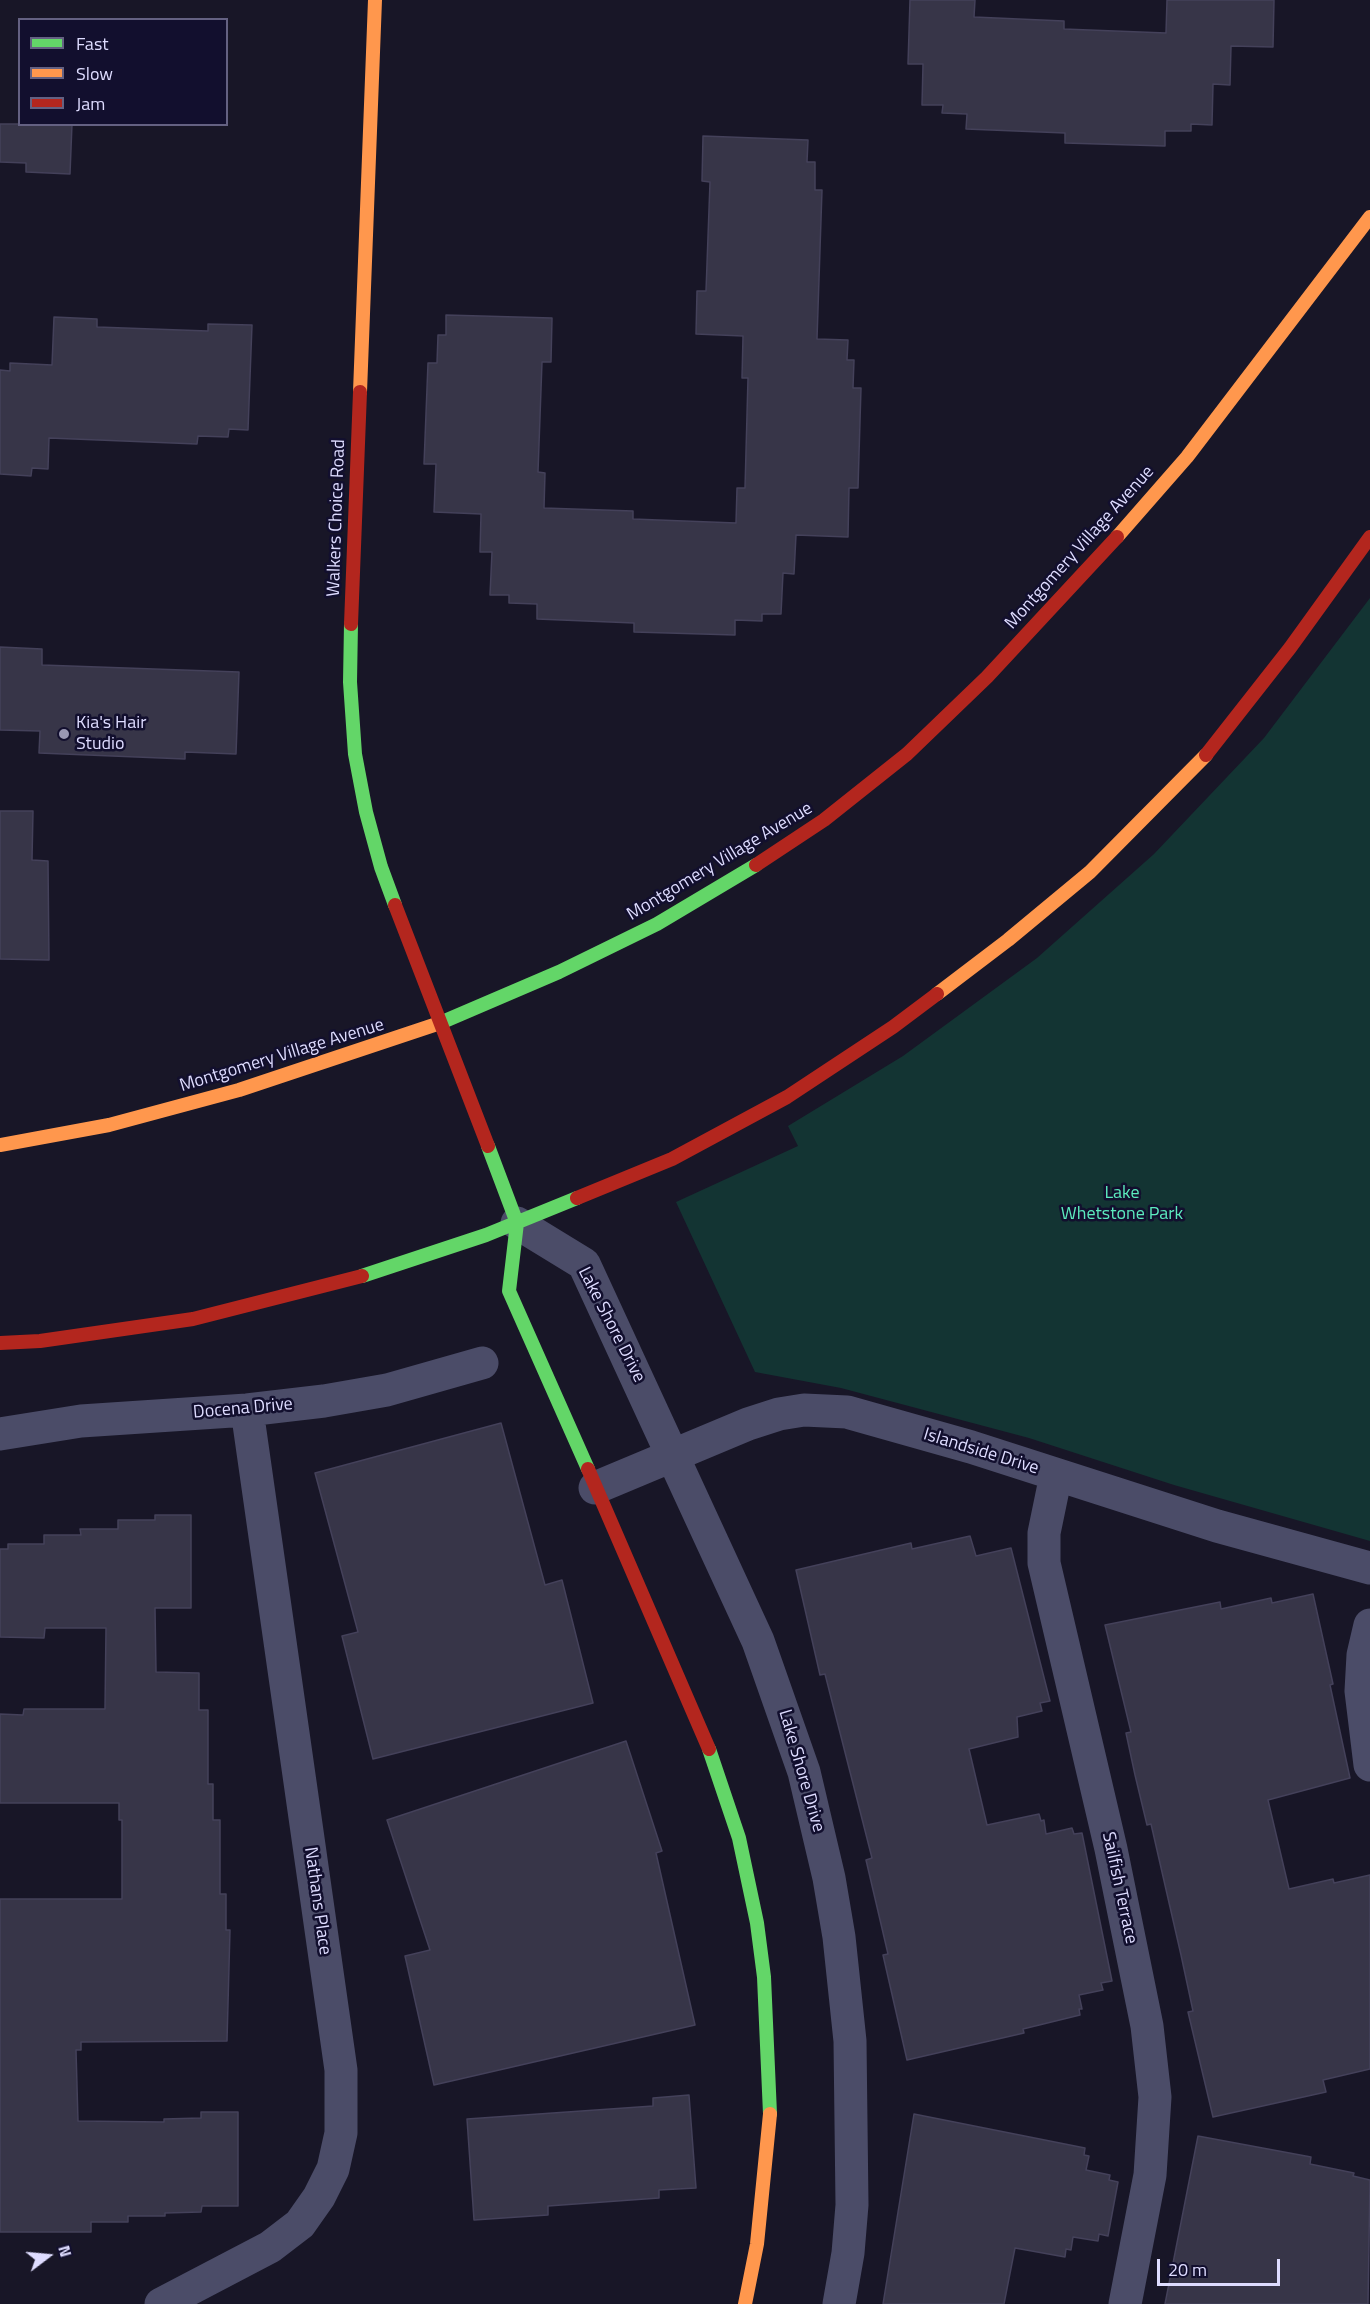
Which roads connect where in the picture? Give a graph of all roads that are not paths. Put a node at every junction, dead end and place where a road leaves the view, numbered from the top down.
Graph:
1 (375, 0) edge
2 (1370, 217) edge
3 (1370, 537) edge
4 (440, 1023) junction
5 (0, 1145) edge
6 (517, 1223) junction
7 (0, 1343) edge
8 (482, 1363) dead end
9 (247, 1410) junction
10 (0, 1434) edge
11 (674, 1455) junction
12 (1056, 1475) junction
13 (595, 1488) junction
14 (1370, 1568) edge
15 (1370, 1625) edge
16 (1370, 1765) edge
17 (161, 2304) edge
18 (745, 2304) edge
19 (839, 2304) edge
20 (1125, 2304) edge

1 - 4 main road, Walkers Choice Road
2 - 4 main road, Montgomery Village Avenue
3 - 6 main road
4 - 5 main road, Montgomery Village Avenue
4 - 6 main road, Walkers Choice Road
6 - 7 main road
6 - 11 street, Lake Shore Drive
6 - 13 main road
8 - 9 street, Docena Drive
9 - 10 street, Docena Drive
9 - 17 street, Nathans Place
11 - 12 street, Islandside Drive
11 - 13 street, Islandside Drive
11 - 19 street, Lake Shore Drive
12 - 14 street, Islandside Drive
12 - 20 street, Sailfish Terrace
13 - 18 main road
15 - 16 street

